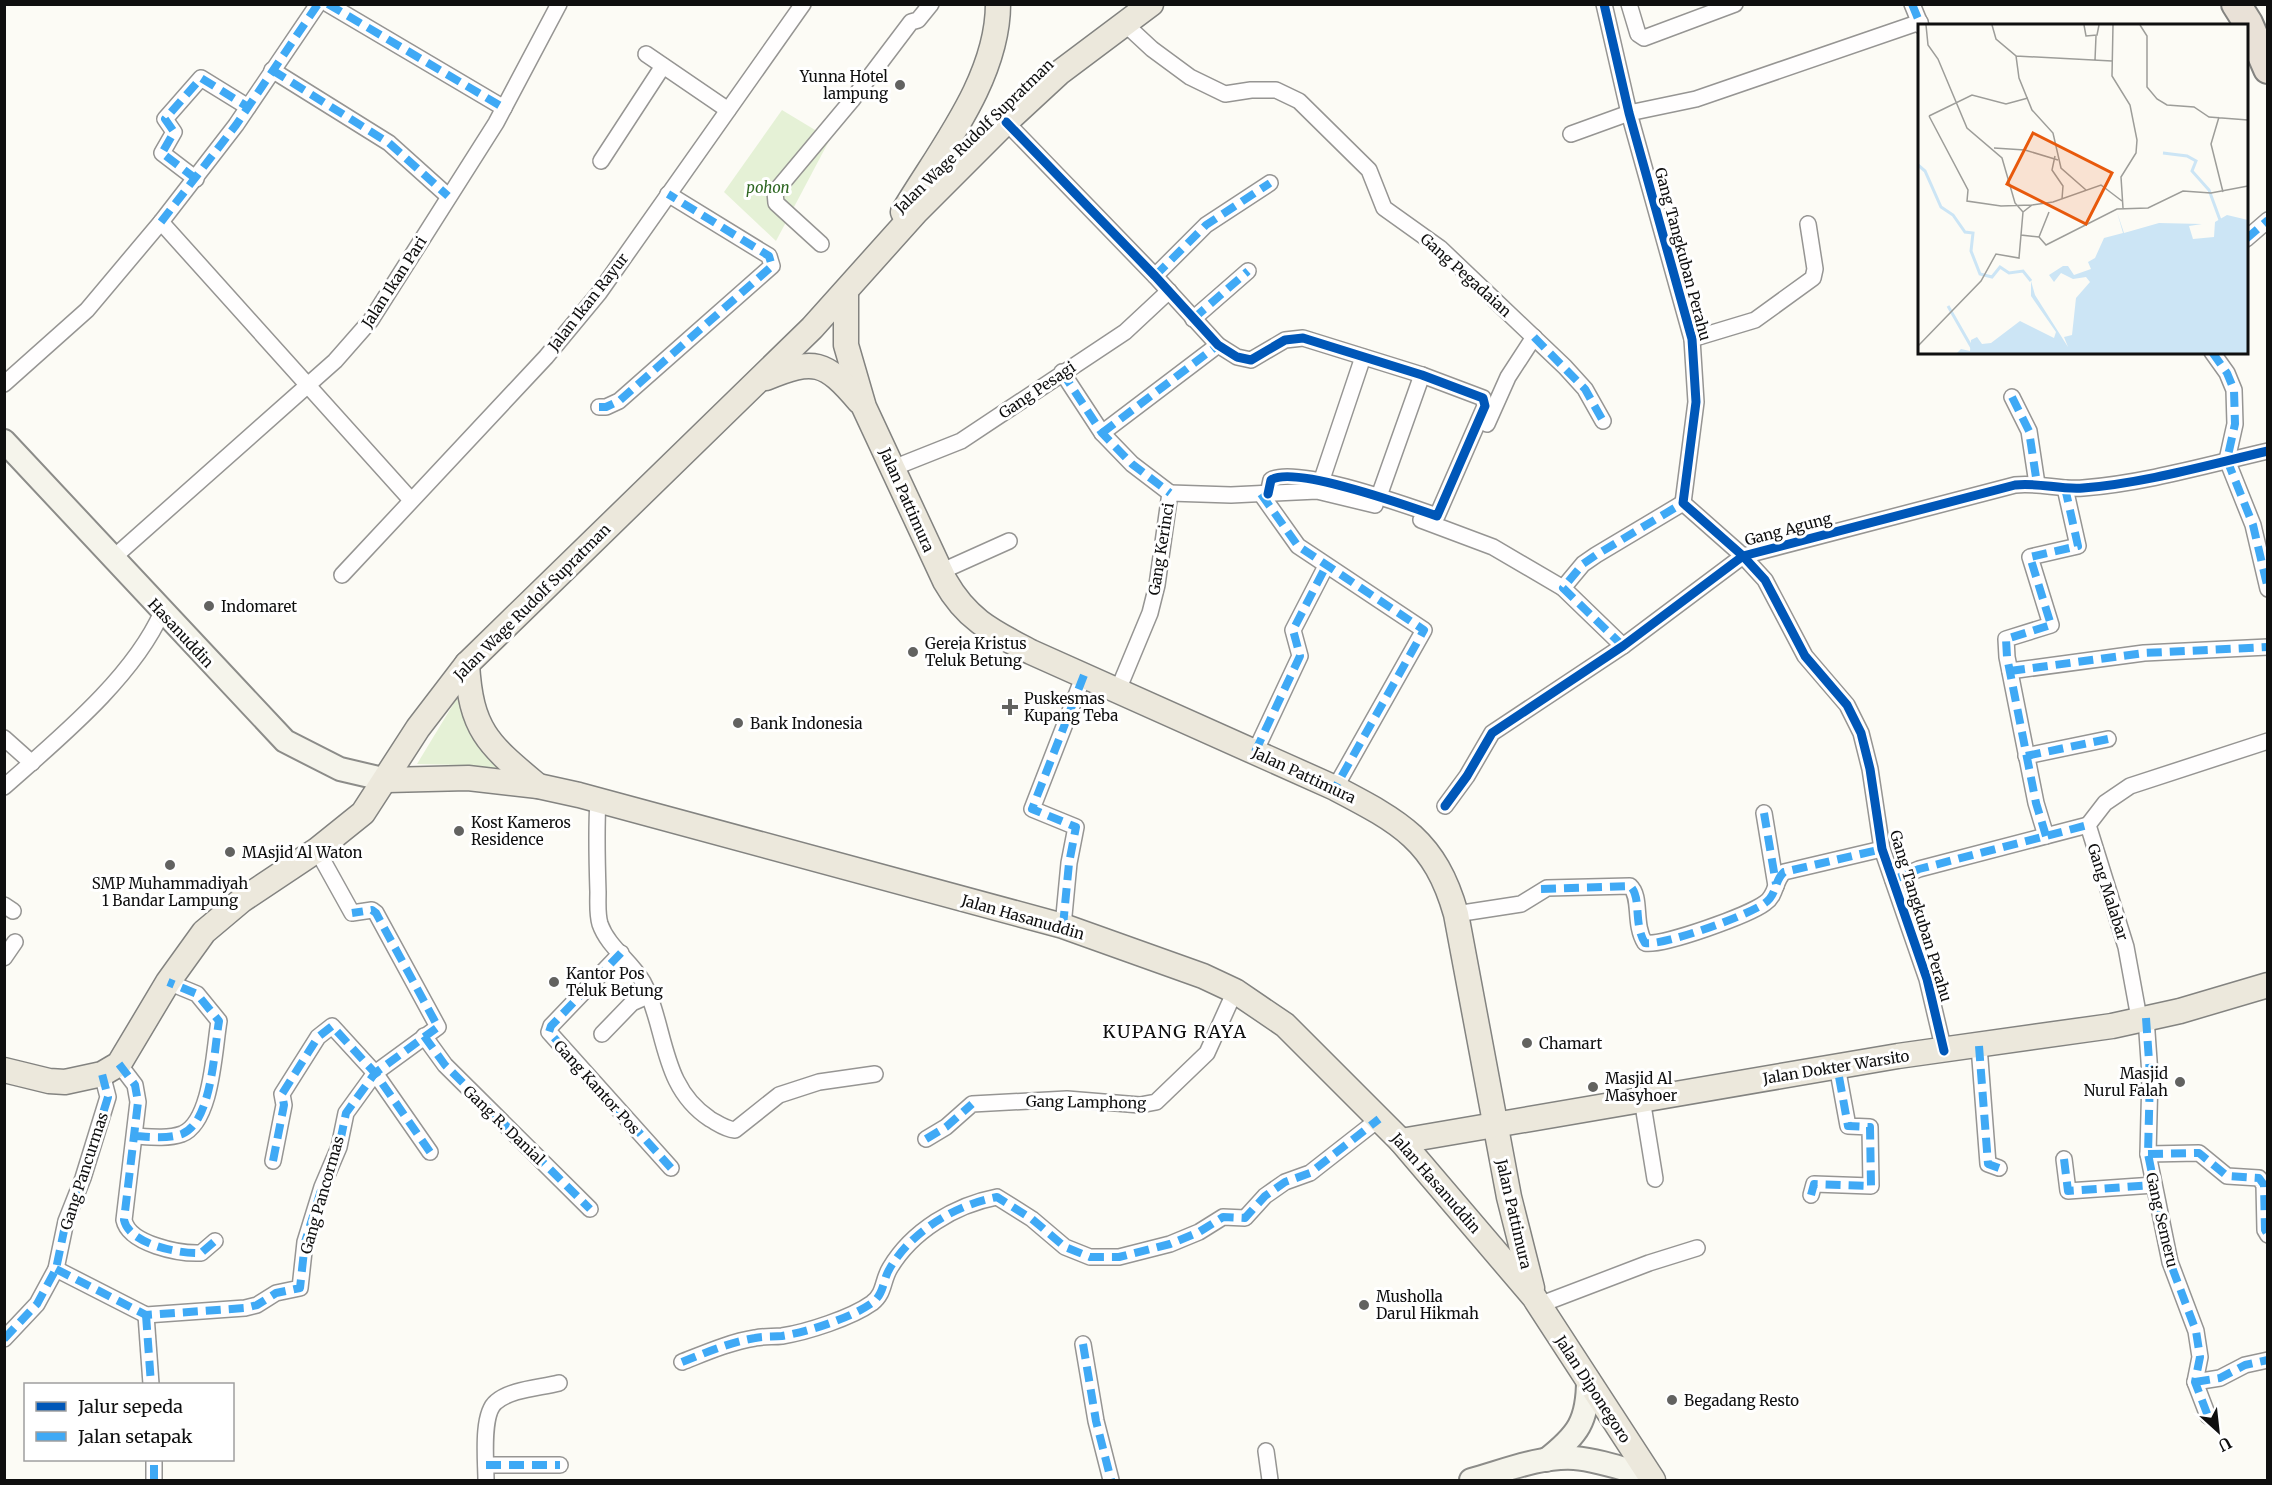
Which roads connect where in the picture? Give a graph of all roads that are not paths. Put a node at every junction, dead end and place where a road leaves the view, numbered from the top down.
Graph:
1 (318, 4) edge
2 (328, 4) edge
3 (559, 4) edge
4 (803, 4) edge
5 (919, 4) edge
6 (931, 4) edge
7 (983, 4) edge
8 (998, 4) edge
9 (1151, 4) edge
10 (1604, 4) edge
11 (1629, 4) edge
12 (1735, 4) edge
13 (1912, 4) edge
14 (2236, 4) edge
15 (912, 22) junction
16 (1124, 23) junction
17 (1920, 24) edge
18 (1918, 25) edge
19 (996, 35) junction
20 (646, 54) dead end
21 (2267, 63) edge
22 (663, 66) junction
23 (272, 70) junction
24 (248, 107) junction
25 (504, 108) junction
26 (728, 110) junction
27 (1629, 113) junction
28 (1006, 122) junction
29 (1570, 134) dead end
30 (601, 161) dead end
31 (196, 179) junction
32 (1270, 183) dead end
33 (668, 194) junction
34 (448, 196) junction
35 (2268, 220) edge
36 (161, 222) junction
37 (1808, 224) dead end
38 (2248, 238) edge
39 (821, 243) dead end
40 (880, 250) junction
41 (1248, 271) dead end
42 (1155, 276) junction
43 (1169, 291) junction
44 (846, 292) junction
45 (1194, 319) junction
46 (812, 328) junction
47 (1534, 337) junction
48 (1692, 339) junction
49 (846, 345) junction
50 (1218, 345) junction
51 (2213, 354) edge
52 (1363, 357) junction
53 (1062, 372) junction
54 (1422, 375) junction
55 (756, 382) junction
56 (4, 384) edge
57 (309, 384) junction
58 (2012, 397) dead end
59 (598, 407) dead end
60 (864, 407) junction
61 (1603, 422) dead end
62 (1102, 433) junction
63 (4, 441) edge
64 (2268, 451) edge
65 (2227, 460) junction
66 (893, 468) junction
67 (1321, 482) junction
68 (2037, 484) junction
69 (2065, 488) junction
70 (1170, 493) junction
71 (1265, 494) junction
72 (1379, 496) junction
73 (411, 500) junction
74 (1683, 503) junction
75 (1444, 527) junction
76 (1009, 541) dead end
77 (1743, 556) junction
78 (113, 558) junction
79 (1326, 566) junction
80 (940, 572) junction
81 (342, 575) dead end
82 (1563, 588) junction
83 (2268, 589) edge
84 (162, 612) junction
85 (1623, 646) junction
86 (2268, 646) edge
87 (467, 664) junction
88 (2010, 671) junction
89 (1084, 675) junction
90 (1118, 690) junction
91 (4, 738) edge
92 (2108, 739) dead end
93 (2268, 741) edge
94 (1255, 752) junction
95 (2026, 756) junction
96 (32, 763) junction
97 (387, 780) junction
98 (538, 786) junction
99 (4, 787) edge
100 (1335, 788) junction
101 (598, 800) junction
102 (1445, 806) dead end
103 (1764, 813) dead end
104 (2088, 825) junction
105 (2046, 836) junction
106 (1882, 849) junction
107 (317, 850) junction
108 (1893, 880) junction
109 (1776, 886) junction
110 (1456, 914) junction
111 (1063, 926) junction
112 (15, 942) dead end
113 (621, 953) junction
114 (4, 958) edge
115 (168, 982) junction
116 (2268, 985) edge
117 (1235, 991) junction
118 (650, 995) junction
119 (2143, 1018) junction
120 (602, 1034) dead end
121 (424, 1036) junction
122 (1979, 1046) junction
123 (1944, 1051) junction
124 (1837, 1066) junction
125 (111, 1069) junction
126 (4, 1070) edge
127 (375, 1073) junction
128 (875, 1074) dead end
129 (1642, 1099) junction
130 (1379, 1119) junction
131 (1495, 1125) junction
132 (135, 1136) junction
133 (926, 1139) dead end
134 (1401, 1142) junction
135 (430, 1152) dead end
136 (2148, 1154) junction
137 (2064, 1159) dead end
138 (273, 1161) dead end
139 (671, 1168) dead end
140 (1999, 1168) dead end
141 (1655, 1179) dead end
142 (2154, 1185) junction
143 (1811, 1194) dead end
144 (1509, 1197) junction
145 (590, 1209) dead end
146 (1478, 1231) junction
147 (2268, 1235) edge
148 (215, 1241) dead end
149 (1697, 1248) dead end
150 (56, 1269) junction
151 (1536, 1301) junction
152 (146, 1315) junction
153 (4, 1339) edge
154 (1083, 1344) dead end
155 (2268, 1360) edge
156 (682, 1362) dead end
157 (1588, 1380) junction
158 (2195, 1382) junction
159 (152, 1383) edge
160 (559, 1383) dead end
161 (2208, 1416) dead end
162 (1266, 1451) dead end
163 (1546, 1460) junction
164 (560, 1465) dead end
165 (486, 1473) edge
166 (1652, 1479) edge
167 (1111, 1480) edge
168 (1270, 1480) edge
169 (1471, 1480) edge

1 - 23 street
2 - 25 street
3 - 25 street, Jalan Ikan Pari
4 - 26 street, Jalan Ikan Rayur
5 - 15 street
6 - 15 street
7 - 19 main road
8 - 19 main road, Jalan Wage Rudolf Supratman
9 - 16 main road, Jalan Wage Rudolf Supratman
10 - 27 street, Gang Tangkuban Perahu
11 - 12 street
13 - 17 street
14 - 21 highway
15 - 39 street
16 - 28 main road, Jalan Wage Rudolf Supratman
16 - 47 street, Gang Pegadaian
18 - 27 street
19 - 40 main road, Jalan Wage Rudolf Supratman
20 - 22 street
22 - 26 street
22 - 30 street
23 - 24 street
23 - 34 street
24 - 31 street
24 - 31 street
25 - 34 street, Jalan Ikan Pari
26 - 33 street, Jalan Ikan Rayur
27 - 29 street
27 - 48 street, Gang Tangkuban Perahu
28 - 40 main road, Jalan Wage Rudolf Supratman
28 - 42 street
31 - 36 street
32 - 42 street
33 - 59 street
33 - 73 street, Jalan Ikan Rayur
34 - 57 street, Jalan Ikan Pari
35 - 38 street
36 - 56 street
36 - 57 street
37 - 48 street
40 - 44 main road, Jalan Wage Rudolf Supratman
41 - 45 street
42 - 43 street
43 - 45 street
43 - 53 street, Gang Pesagi
44 - 46 main road, Jalan Wage Rudolf Supratman
44 - 49 main road, Jalan Pattimura
45 - 50 street
46 - 49 main road
46 - 55 main road, Jalan Wage Rudolf Supratman
47 - 61 street, Gang Pegadaian
47 - 75 street
48 - 74 street, Gang Tangkuban Perahu
49 - 60 main road, Jalan Pattimura
50 - 52 street
50 - 62 street
51 - 65 street
52 - 54 street
52 - 67 street
53 - 62 street, Gang Kerinci
53 - 66 street, Gang Pesagi
54 - 72 street
54 - 72 street
55 - 60 main road, Jalan Pattimura
55 - 87 main road, Jalan Wage Rudolf Supratman
57 - 73 street
57 - 78 street, Jalan Ikan Pari
58 - 68 street
60 - 66 main road, Jalan Pattimura
62 - 70 street, Gang Kerinci
63 - 78 street, Hasanuddin
64 - 65 street, Gang Agung
65 - 69 street, Gang Agung
65 - 83 street
66 - 80 main road, Jalan Pattimura
67 - 71 street
67 - 72 street
68 - 69 street, Gang Agung
68 - 77 street, Gang Agung
69 - 88 street
70 - 71 street
70 - 90 street, Gang Kerinci
71 - 75 street
71 - 79 street
73 - 81 street, Jalan Ikan Rayur
74 - 77 street, Gang Tangkuban Perahu
74 - 82 street
75 - 82 street
76 - 80 street
77 - 85 street, Gang Agung
77 - 106 street, Gang Tangkuban Perahu
78 - 84 street, Hasanuddin
79 - 94 street
79 - 100 street
80 - 89 main road, Jalan Pattimura
82 - 85 street
84 - 96 street
84 - 97 street, Hasanuddin
85 - 102 street, Gang Agung
86 - 88 street
87 - 97 main road, Jalan Wage Rudolf Supratman
87 - 98 main road
88 - 95 street
89 - 90 main road, Jalan Pattimura
89 - 111 street
90 - 94 main road, Jalan Pattimura
91 - 96 street
92 - 95 street
93 - 104 street, Gang Malabar
94 - 100 main road, Jalan Pattimura
95 - 105 street
96 - 99 street
97 - 98 main road, Jalan Hasanuddin
97 - 107 main road, Jalan Wage Rudolf Supratman
98 - 101 main road, Jalan Hasanuddin
100 - 110 main road, Jalan Pattimura
101 - 111 main road, Jalan Hasanuddin
101 - 113 street
103 - 109 street
104 - 105 street
104 - 119 street, Gang Malabar
105 - 108 street
106 - 108 street, Gang Tangkuban Perahu
106 - 109 street
107 - 115 main road, Jalan Wage Rudolf Supratman
107 - 121 street, Gang Pancormas
108 - 123 street, Gang Tangkuban Perahu
109 - 110 street
110 - 131 main road, Jalan Pattimura
111 - 117 main road, Jalan Hasanuddin
112 - 114 street
113 - 118 street
113 - 139 street, Gang Kantor Pos
115 - 125 main road, Jalan Wage Rudolf Supratman
115 - 132 street
116 - 119 main road, Jalan Dokter Warsito
117 - 130 main road, Jalan Hasanuddin
117 - 133 street, Gang Lamphong
118 - 120 street
118 - 128 street
119 - 122 main road, Jalan Dokter Warsito
119 - 136 street, Gang Semeru
121 - 127 street, Gang Pancormas
121 - 145 street, Gang R. Danial
122 - 123 main road, Jalan Dokter Warsito
122 - 140 street
123 - 124 main road, Jalan Dokter Warsito
124 - 129 main road, Jalan Dokter Warsito
124 - 143 street
125 - 126 main road
125 - 132 street
125 - 150 street, Gang Pancurmas
127 - 135 street
127 - 138 street
127 - 152 street, Gang Pancormas
129 - 131 main road, Jalan Dokter Warsito
129 - 141 street
130 - 134 main road, Jalan Hasanuddin
130 - 156 street
131 - 134 main road, Jalan Dokter Warsito
131 - 144 main road, Jalan Pattimura
132 - 148 street
134 - 146 main road, Jalan Hasanuddin
136 - 142 street, Gang Semeru
136 - 147 street
137 - 142 street
142 - 158 street, Gang Semeru
144 - 146 main road
144 - 151 main road, Jalan Pattimura
146 - 151 main road, Jalan Hasanuddin
149 - 151 street
150 - 152 street
150 - 153 street, Gang Pancurmas
151 - 157 main road, Jalan Diponegoro
152 - 159 street
154 - 167 street
155 - 158 street
157 - 163 street
157 - 166 main road, Jalan Diponegoro
158 - 161 street, Gang Semeru
160 - 165 street
162 - 168 street
163 - 166 street
163 - 169 street
164 - 165 street

